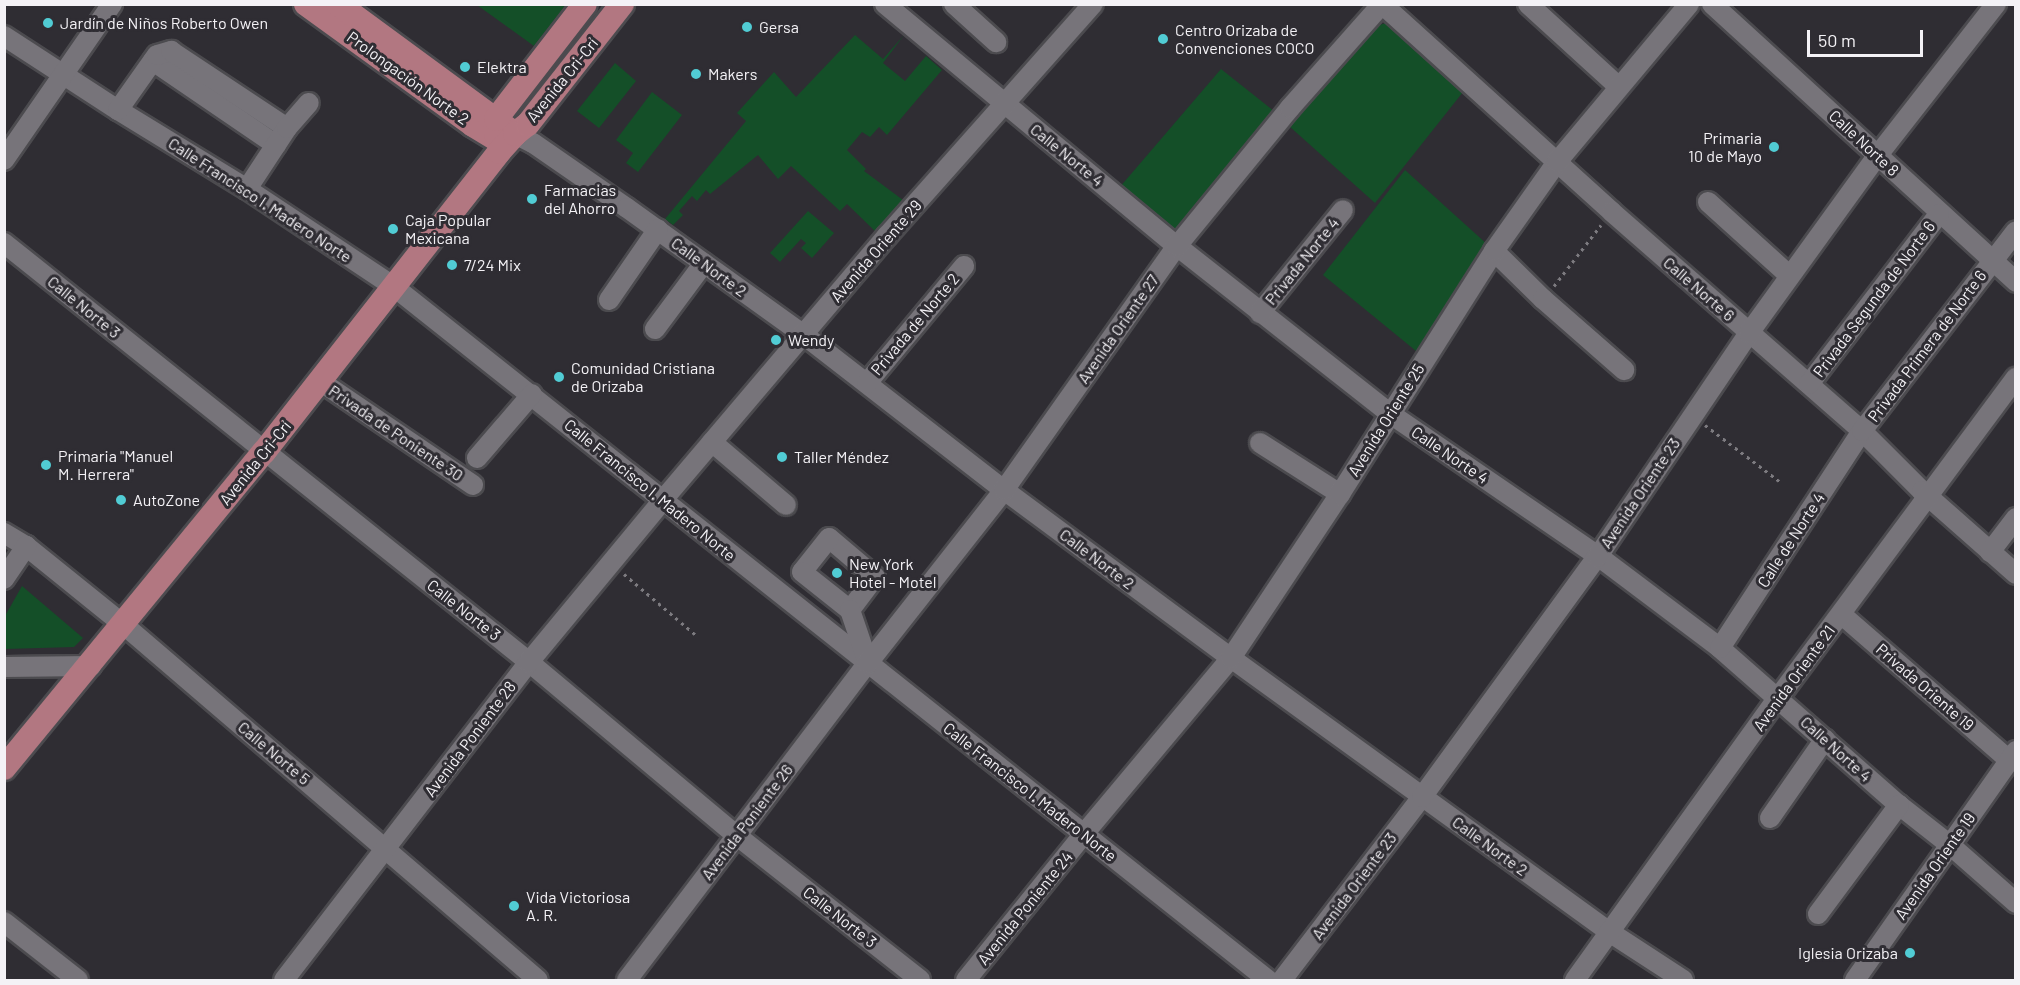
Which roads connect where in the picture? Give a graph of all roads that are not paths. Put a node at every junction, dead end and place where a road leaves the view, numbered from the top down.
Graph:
1 (112, 4) edge
2 (306, 4) edge
3 (338, 4) edge
4 (585, 4) edge
5 (622, 4) edge
6 (885, 4) edge
7 (954, 4) edge
8 (974, 4) edge
9 (1093, 4) edge
10 (1382, 4) edge
11 (1527, 4) edge
12 (1689, 4) edge
13 (1712, 4) edge
14 (1996, 4) edge
15 (4, 36) edge
16 (63, 74) junction
17 (1619, 87) junction
18 (309, 104) dead end
19 (1006, 105) junction
20 (118, 110) junction
21 (281, 136) junction
22 (502, 136) junction
23 (1878, 155) junction
24 (4, 160) edge
25 (1557, 162) junction
26 (247, 189) junction
27 (1708, 202) dead end
28 (1343, 210) dead end
29 (1939, 214) junction
30 (658, 229) junction
31 (2016, 231) edge
32 (4, 243) edge
33 (1177, 246) junction
34 (1494, 251) junction
35 (1992, 261) junction
36 (704, 263) junction
37 (964, 266) dead end
38 (1790, 276) junction
39 (2016, 282) edge
40 (393, 286) junction
41 (609, 300) dead end
42 (1260, 313) junction
43 (655, 329) dead end
44 (1749, 333) junction
45 (804, 335) junction
46 (1624, 370) dead end
47 (2016, 378) edge
48 (320, 381) junction
49 (867, 383) junction
50 (1809, 384) junction
51 (532, 394) junction
52 (1389, 413) junction
53 (1862, 431) junction
54 (712, 442) junction
55 (1260, 442) dead end
56 (264, 452) junction
57 (477, 458) dead end
58 (473, 485) dead end
59 (1004, 490) junction
60 (1340, 494) junction
61 (1929, 496) junction
62 (662, 501) junction
63 (786, 505) dead end
64 (2016, 518) edge
65 (4, 532) edge
66 (26, 546) junction
67 (1990, 552) junction
68 (1598, 556) junction
69 (2016, 574) edge
70 (4, 579) edge
71 (850, 610) dead end
72 (1841, 614) junction
73 (124, 625) junction
74 (1720, 648) junction
75 (1231, 658) junction
76 (529, 662) junction
77 (868, 663) junction
78 (91, 666) junction
79 (4, 667) edge
80 (1778, 698) junction
81 (1825, 739) junction
82 (2012, 756) edge
83 (4, 768) edge
84 (1422, 797) junction
85 (1899, 805) junction
86 (1770, 818) dead end
87 (736, 835) junction
88 (1083, 835) junction
89 (1950, 845) junction
90 (387, 849) junction
91 (2016, 903) edge
92 (1818, 914) dead end
93 (4, 922) edge
94 (1611, 933) junction
95 (78, 981) edge
96 (284, 981) edge
97 (538, 981) edge
98 (627, 981) edge
99 (920, 981) edge
100 (966, 981) edge
101 (1268, 981) edge
102 (1282, 981) edge
103 (1575, 981) edge
104 (1683, 981) edge
105 (1855, 981) edge

1 - 16 street
2 - 22 main road, Prolongación Norte 2
3 - 22 main road, Prolongación Norte 2
4 - 22 main road, Avenida Cri-Crí
5 - 22 main road, Avenida Cri-Crí
6 - 19 street, Calle Norte 4
7 - 8 street
9 - 19 street, Avenida Oriente 29
10 - 25 street, Calle Norte 6
10 - 33 street, Avenida Oriente 27
11 - 17 street
12 - 17 street, Avenida Oriente 25
13 - 23 street, Calle Norte 8
14 - 23 street, Avenida Oriente 23
15 - 16 street, Calle Francisco I. Madero Norte
16 - 20 street, Calle Francisco I. Madero Norte
16 - 24 street
17 - 25 street, Avenida Oriente 25
18 - 21 street
19 - 33 street, Calle Norte 4
19 - 45 street, Avenida Oriente 29
20 - 21 street
20 - 26 street, Calle Francisco I. Madero Norte
21 - 26 street
22 - 30 street, Calle Norte 2
22 - 40 main road, Avenida Cri-Crí
23 - 29 street, Calle Norte 8
23 - 38 street, Avenida Oriente 23
25 - 34 street, Avenida Oriente 25
25 - 44 street, Calle Norte 6
26 - 40 street, Calle Francisco I. Madero Norte
27 - 38 street
28 - 42 street, Privada Norte 4
29 - 35 street, Calle Norte 8
29 - 50 street, Privada Segunda de Norte 6
30 - 36 street, Calle Norte 2
30 - 41 street
31 - 35 street, Privada Primera de Norte 6
32 - 56 street, Calle Norte 3
33 - 42 street, Calle Norte 4
33 - 59 street, Avenida Oriente 27
34 - 46 street
34 - 52 street, Avenida Oriente 25
35 - 39 street, Calle Norte 8
35 - 53 street, Privada Primera de Norte 6
36 - 43 street
36 - 45 street, Calle Norte 2
37 - 49 street, Privada de Norte 2
38 - 44 street, Avenida Oriente 23
40 - 48 main road, Avenida Cri-Crí
40 - 51 street, Calle Francisco I. Madero Norte
42 - 52 street, Calle Norte 4
44 - 50 street, Calle Norte 6
44 - 68 street, Avenida Oriente 23
45 - 49 street, Calle Norte 2
45 - 54 street, Avenida Oriente 29
47 - 61 street, Avenida Oriente 21
48 - 56 main road, Avenida Cri-Crí
48 - 58 street, Privada de Poniente 30
49 - 59 street, Calle Norte 2
50 - 53 street, Calle Norte 6
51 - 57 street
51 - 62 street, Calle Francisco I. Madero Norte
52 - 60 street, Avenida Oriente 25
52 - 68 street, Calle Norte 4
53 - 61 street, Calle Norte 6
53 - 74 street, Calle de Norte 4
54 - 62 street, Avenida Oriente 29
54 - 63 street
55 - 60 street
56 - 73 main road, Avenida Cri-Crí
56 - 76 street, Calle Norte 3
59 - 75 street, Calle Norte 2
59 - 77 street, Avenida Oriente 27
60 - 75 street, Avenida Oriente 25
61 - 67 street, Calle Norte 6
61 - 72 street, Avenida Oriente 21
62 - 76 street, Avenida Poniente 28
62 - 77 street, Calle Francisco I. Madero Norte
64 - 67 street
65 - 66 street, Calle Norte 5
66 - 70 street
66 - 73 street, Calle Norte 5
67 - 69 street, Calle Norte 6
68 - 74 street, Calle Norte 4
68 - 84 street, Avenida Oriente 23
71 - 77 street
72 - 80 street, Avenida Oriente 21
72 - 82 street, Privada Oriente 19
73 - 78 main road, Avenida Cri-Crí
73 - 90 street, Calle Norte 5
74 - 80 street, Calle Norte 4
75 - 84 street, Calle Norte 2
75 - 88 street, Avenida Oriente 25
76 - 87 street, Calle Norte 3
76 - 90 street, Avenida Poniente 28
77 - 87 street, Avenida Poniente 26
77 - 88 street, Calle Francisco I. Madero Norte
78 - 79 street
78 - 83 main road, Avenida Cri-Crí
80 - 81 street, Calle Norte 4
80 - 94 street, Avenida Oriente 21
81 - 85 street, Calle Norte 4
81 - 86 street
82 - 89 street, Avenida Oriente 19
84 - 94 street, Calle Norte 2
84 - 102 street, Avenida Oriente 23
85 - 89 street, Calle Norte 4
85 - 92 street
87 - 98 street, Avenida Poniente 26
87 - 99 street, Calle Norte 3
88 - 100 street, Avenida Poniente 24
88 - 101 street, Calle Francisco I. Madero Norte
89 - 91 street, Calle Norte 4
89 - 105 street, Avenida Oriente 19
90 - 96 street, Avenida Poniente 28
90 - 97 street, Calle Norte 5
93 - 95 street
94 - 103 street, Avenida Oriente 21
94 - 104 street, Calle Norte 2

